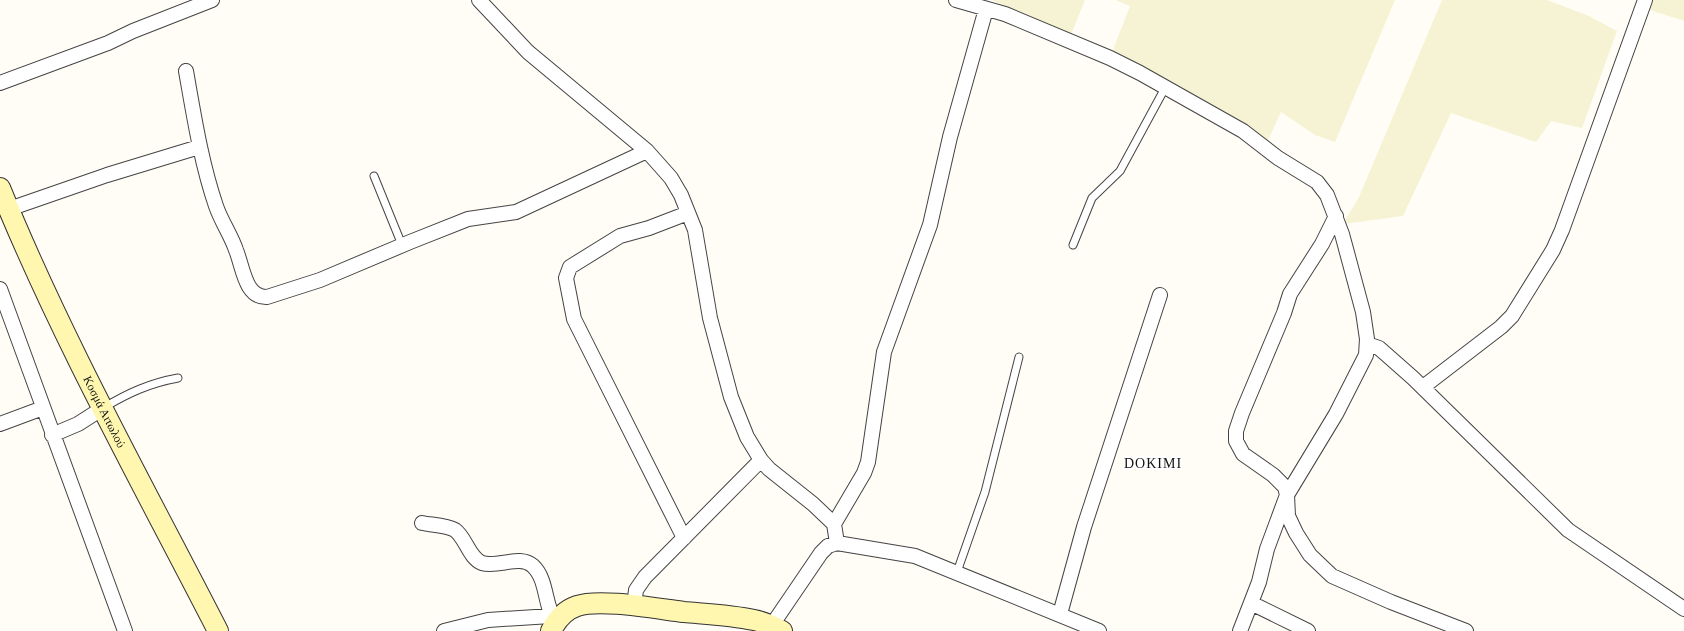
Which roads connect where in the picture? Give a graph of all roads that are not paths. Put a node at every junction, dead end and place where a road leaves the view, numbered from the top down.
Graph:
1 (212, 0) edge
2 (479, 0) edge
3 (957, 0) edge
4 (1645, 0) edge
5 (986, 9) junction
6 (186, 71) dead end
7 (0, 83) edge
8 (1165, 88) junction
9 (199, 147) junction
10 (647, 151) junction
11 (374, 176) dead end
12 (0, 188) edge
13 (9, 209) junction
14 (688, 213) junction
15 (1336, 216) junction
16 (402, 245) junction
17 (1073, 245) dead end
18 (0, 290) edge
19 (1160, 295) dead end
20 (1367, 344) junction
21 (1019, 357) dead end
22 (178, 378) dead end
23 (1423, 387) junction
24 (43, 408) junction
25 (103, 408) junction
26 (0, 424) edge
27 (52, 435) junction
28 (761, 460) junction
29 (1287, 495) junction
30 (422, 523) dead end
31 (834, 524) junction
32 (684, 538) junction
33 (837, 543) junction
34 (957, 572) junction
35 (1251, 603) junction
36 (634, 606) junction
37 (1684, 609) edge
38 (1060, 614) junction
39 (553, 623) edge
40 (777, 628) edge
41 (124, 631) edge
42 (218, 631) edge
43 (444, 631) edge
44 (1099, 631) edge
45 (1240, 631) edge
46 (1308, 631) edge
47 (1466, 631) edge

1 - 7 street
2 - 10 street
3 - 5 street
4 - 23 street
5 - 8 street
5 - 31 street
6 - 9 street
8 - 15 street
8 - 17 lane
9 - 13 street
9 - 16 street
10 - 14 street
10 - 16 street
11 - 16 lane
12 - 13 main road, Κοσμά Αιτωλού
13 - 25 main road, Κοσμά Αιτωλού
14 - 28 street
14 - 32 street
15 - 20 street
15 - 29 street
18 - 24 street
19 - 38 street
20 - 23 street
20 - 29 street
21 - 34 lane
22 - 25 lane
23 - 37 street
24 - 26 street
24 - 27 street
25 - 27 street
25 - 42 main road, Κοσμά Αιτωλού
27 - 41 street
28 - 31 street
28 - 32 street
29 - 35 street
29 - 47 street
30 - 39 street
31 - 33 street
32 - 36 street
33 - 34 street
33 - 40 street
34 - 38 street
35 - 45 street
35 - 46 street
36 - 39 main road
36 - 40 main road
38 - 44 street
39 - 43 street

